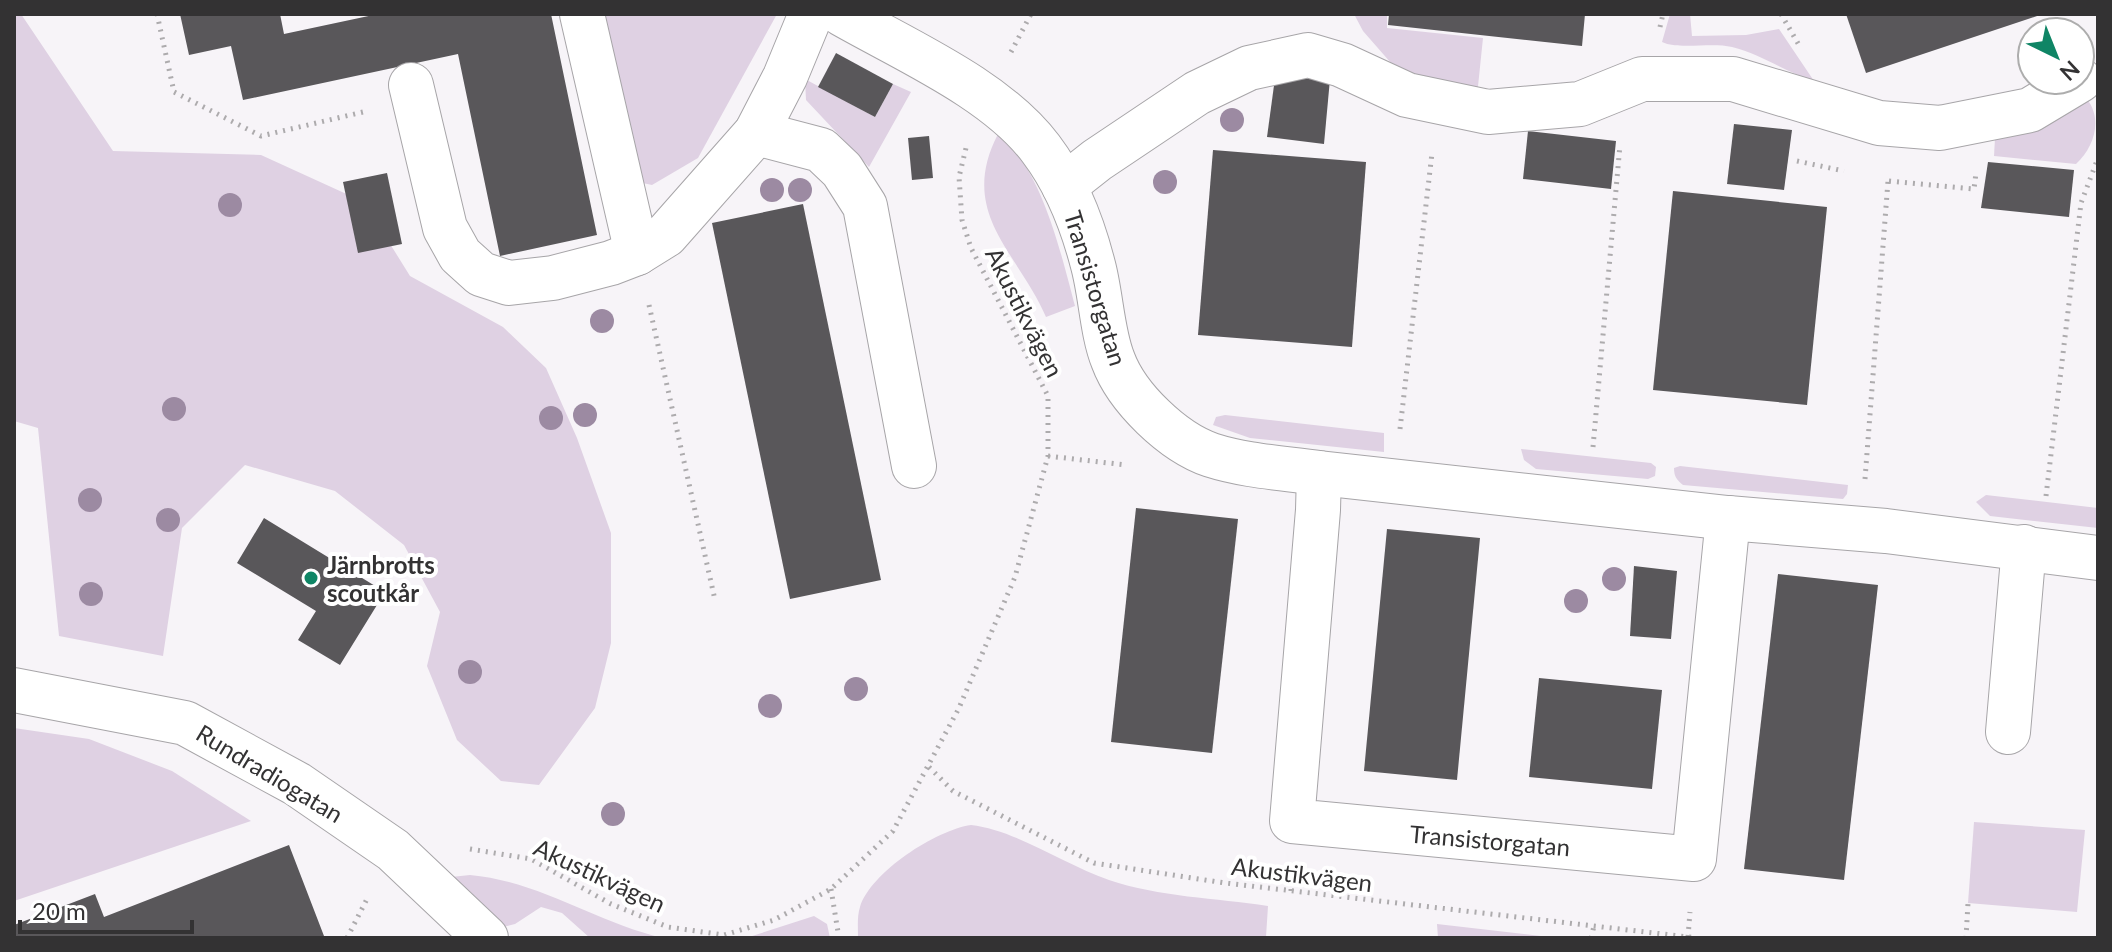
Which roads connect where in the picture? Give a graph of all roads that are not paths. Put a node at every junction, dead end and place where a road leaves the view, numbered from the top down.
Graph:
1 (582, 14) edge
2 (811, 14) edge
3 (842, 14) edge
4 (413, 92) road end
5 (2053, 96) edge
6 (756, 133) junction
7 (1064, 186) junction
8 (637, 253) junction
9 (914, 466) dead end
10 (1319, 473) junction
11 (1728, 518) junction
12 (2024, 547) junction
13 (2098, 558) edge
14 (14, 690) edge
15 (2008, 732) dead end
16 (486, 938) edge

1 - 8 street
2 - 6 street
3 - 7 street, Transistorgatan
4 - 8 street
5 - 7 street
6 - 8 street
6 - 9 street
7 - 10 street, Transistorgatan
10 - 11 street, Transistorgatan
10 - 11 street, Transistorgatan
11 - 12 street, Transistorgatan
12 - 13 street, Transistorgatan
12 - 15 street
14 - 16 street, Rundradiogatan

